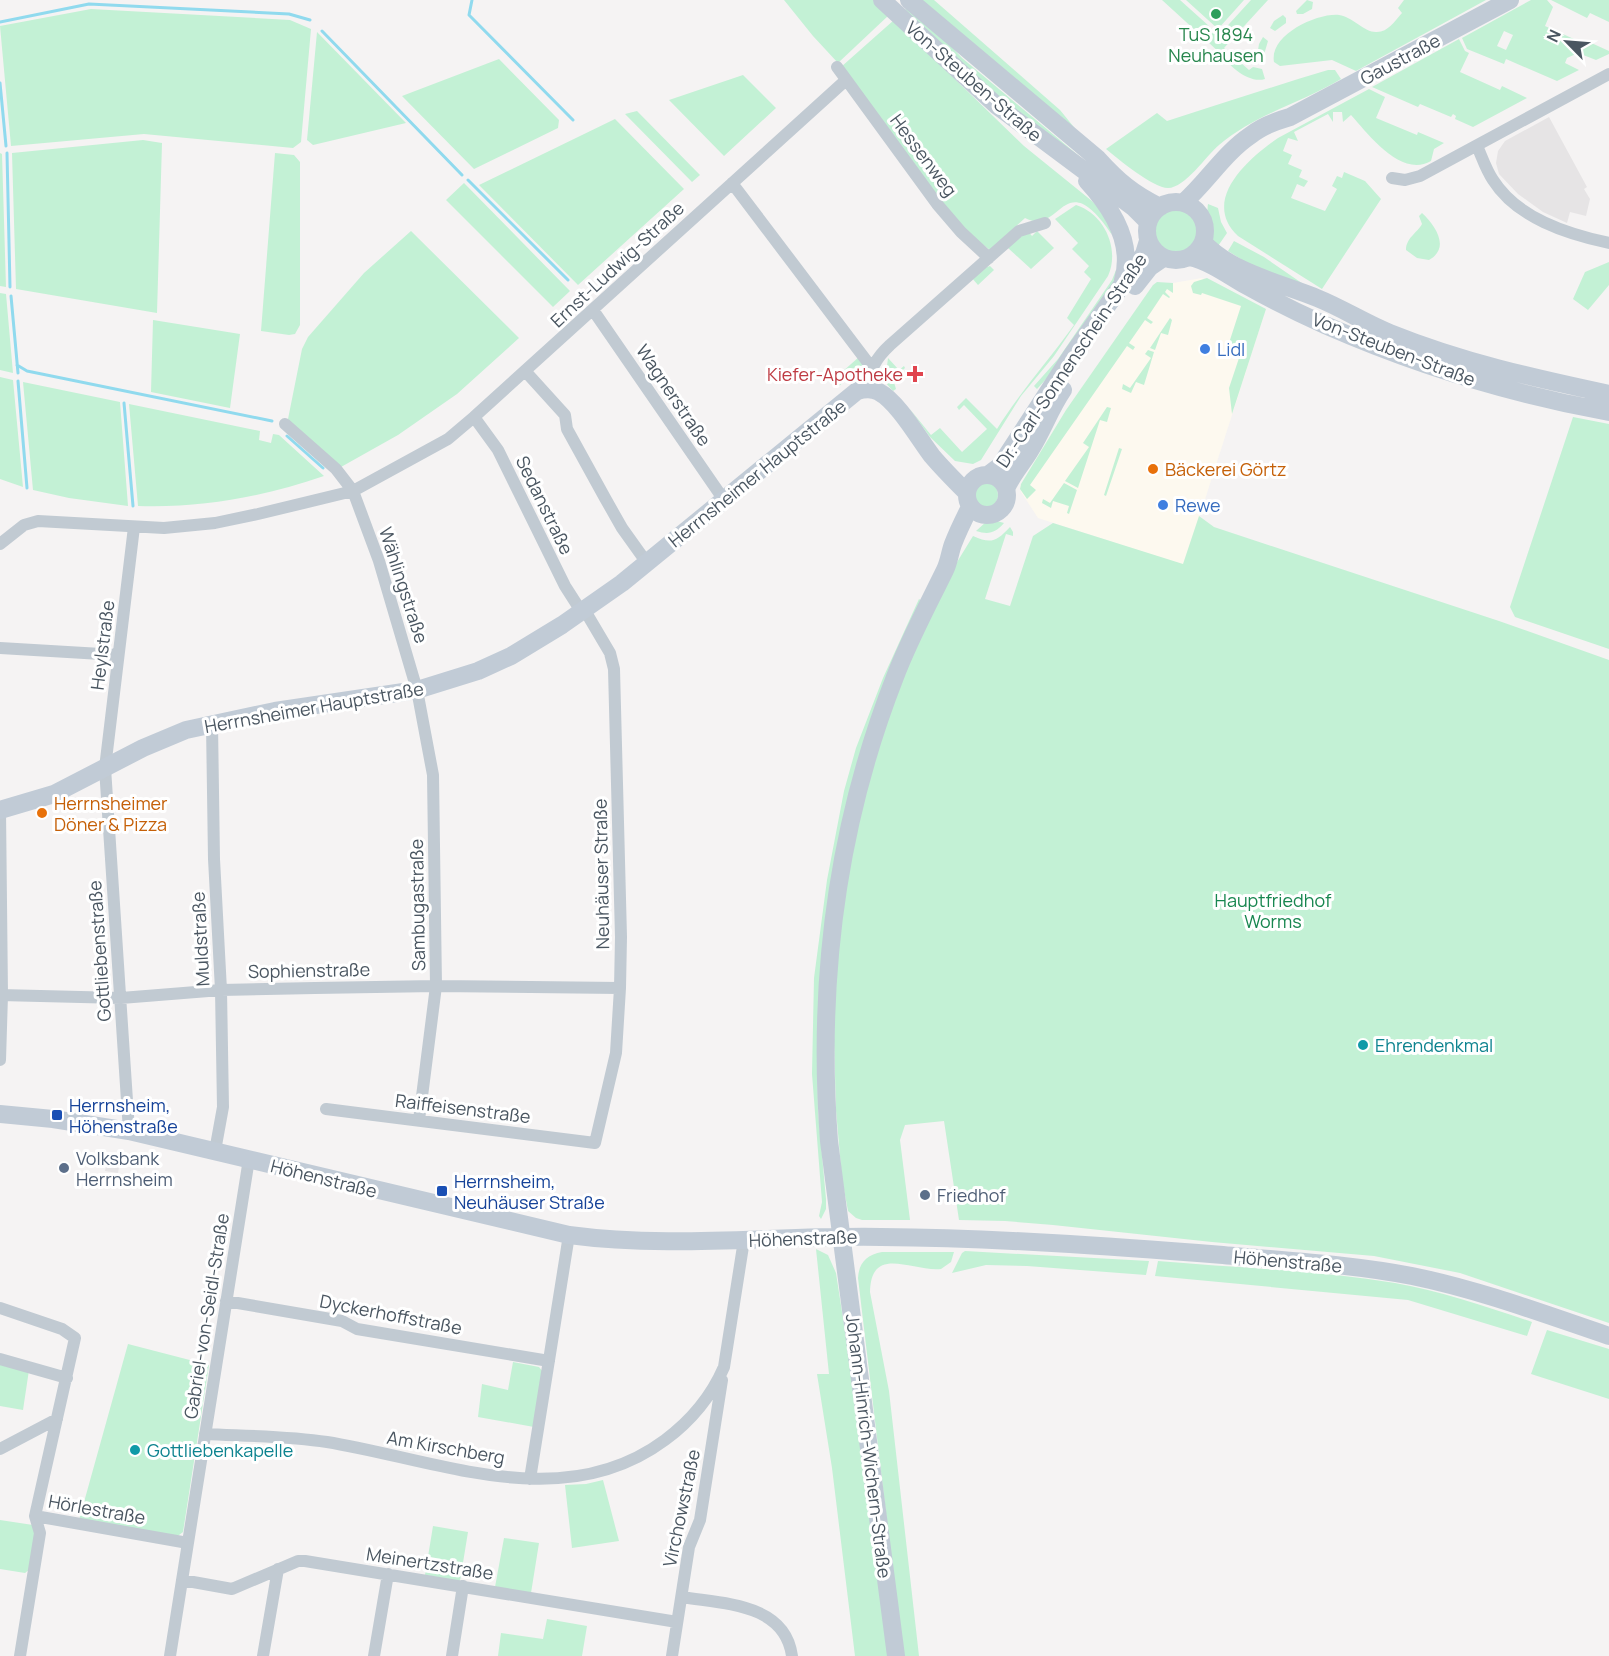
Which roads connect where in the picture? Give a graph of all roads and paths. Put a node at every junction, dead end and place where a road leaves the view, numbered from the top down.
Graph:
1 (882, 0) edge
2 (909, 0) edge
3 (1510, 0) edge
4 (837, 67) dead end
5 (1609, 74) edge
6 (846, 80) junction
7 (1290, 117) junction
8 (1478, 146) junction
9 (1067, 160) junction
10 (1392, 178) dead end
11 (732, 183) junction
12 (1184, 203) junction
13 (1160, 207) junction
14 (1200, 214) junction
15 (1148, 222) junction
16 (1045, 223) dead end
17 (1148, 240) junction
18 (1203, 242) junction
19 (1609, 243) edge
20 (1190, 257) junction
21 (989, 258) junction
22 (1163, 258) junction
23 (1122, 283) junction
24 (593, 310) junction
25 (872, 368) junction
26 (526, 372) junction
27 (869, 389) junction
28 (1609, 394) edge
29 (1609, 412) edge
30 (474, 417) junction
31 (285, 424) dead end
32 (1006, 489) junction
33 (352, 491) junction
34 (977, 494) junction
35 (724, 500) junction
36 (134, 527) junction
37 (0, 544) edge
38 (647, 563) junction
39 (583, 610) junction
40 (0, 648) edge
41 (118, 655) junction
42 (417, 690) junction
43 (212, 724) junction
44 (105, 768) junction
45 (0, 810) edge
46 (436, 986) junction
47 (620, 988) junction
48 (221, 990) junction
49 (1, 994) edge
50 (121, 998) junction
51 (0, 1060) edge
52 (326, 1109) dead end
53 (0, 1114) edge
54 (419, 1120) junction
55 (129, 1131) junction
56 (594, 1143) joint
57 (215, 1151) junction
58 (249, 1159) junction
59 (569, 1235) junction
60 (841, 1237) junction
61 (744, 1240) junction
62 (226, 1301) junction
63 (0, 1308) edge
64 (1609, 1336) edge
65 (0, 1359) edge
66 (549, 1361) junction
67 (724, 1366) junction
68 (68, 1378) junction
69 (57, 1419) junction
70 (205, 1434) junction
71 (0, 1449) edge
72 (530, 1479) junction
73 (35, 1516) junction
74 (188, 1543) junction
75 (278, 1569) junction
76 (388, 1574) junction
77 (182, 1580) junction
78 (463, 1586) junction
79 (682, 1597) junction
80 (677, 1622) junction
81 (20, 1656) edge
82 (170, 1656) edge
83 (263, 1656) edge
84 (374, 1656) edge
85 (452, 1656) edge
86 (672, 1656) edge
87 (792, 1656) edge
88 (896, 1656) edge

1 - 9 street, Von-Steuben-Straße
2 - 13 street, Von-Steuben-Straße
3 - 7 street, Gaustraße
4 - 6 street, Hessenweg
5 - 8 street
6 - 11 street, Ernst-Ludwig-Straße
6 - 21 street, Hessenweg
7 - 12 street, Gaustraße
7 - 14 street, Gaustraße
8 - 10 street
8 - 19 street
9 - 15 street, Von-Steuben-Straße
9 - 23 street, Von-Steuben-Straße
11 - 24 street, Ernst-Ludwig-Straße
11 - 25 street
12 - 13 street
12 - 14 street
13 - 15 street
14 - 18 street
15 - 17 street
16 - 21 street
17 - 22 street
17 - 23 street, Dr.-Carl-Sonnenschein-Straße
18 - 20 street
18 - 28 street, Von-Steuben-Straße
20 - 22 street, Von-Steuben-Straße
20 - 29 street, Von-Steuben-Straße
21 - 25 street
22 - 32 street, Dr.-Carl-Sonnenschein-Straße
23 - 34 street, Dr.-Carl-Sonnenschein-Straße
24 - 26 street, Ernst-Ludwig-Straße
24 - 35 street, Wagnerstraße
25 - 27 street
26 - 30 street, Ernst-Ludwig-Straße
26 - 38 street
27 - 34 street
27 - 35 street, Herrnsheimer Hauptstraße
30 - 33 street, Ernst-Ludwig-Straße
30 - 39 street, Sedanstraße
31 - 33 street, Wählingstraße
32 - 34 street
32 - 34 street, Dr.-Carl-Sonnenschein-Straße
33 - 36 street, Ernst-Ludwig-Straße
33 - 42 street, Wählingstraße
34 - 60 street, Dr.-Carl-Sonnenschein-Straße
35 - 38 street, Herrnsheimer Hauptstraße
36 - 37 street, Ernst-Ludwig-Straße
36 - 41 street, Heylstraße
38 - 39 street, Herrnsheimer Hauptstraße
39 - 42 street, Herrnsheimer Hauptstraße
39 - 47 street, Neuhäuser Straße
40 - 41 street
41 - 44 street, Heylstraße
42 - 43 street, Herrnsheimer Hauptstraße
42 - 46 street, Sambugastraße
43 - 44 street, Herrnsheimer Hauptstraße
43 - 48 street, Muldstraße
44 - 45 street, Herrnsheimer Hauptstraße
44 - 50 street, Gottliebenstraße
45 - 49 street
46 - 47 street, Sophienstraße
46 - 48 street, Sophienstraße
46 - 54 street, Sambugastraße
47 - 56 street, Neuhäuser Straße
48 - 50 street, Sophienstraße
48 - 57 street, Muldstraße
49 - 50 street, Sophienstraße
49 - 51 street
50 - 55 street, Gottliebenstraße
52 - 54 street, Raiffeisenstraße
53 - 55 street, Höhenstraße
54 - 56 street, Raiffeisenstraße
55 - 57 street, Höhenstraße
57 - 58 street, Höhenstraße
58 - 59 street, Höhenstraße
58 - 62 street, Gabriel-von-Seidl-Straße
59 - 61 street, Höhenstraße
59 - 66 street
60 - 61 street, Höhenstraße
60 - 64 street, Höhenstraße
60 - 88 street, Johann-Hinrich-Wichern-Straße
61 - 67 street, Am Kirschberg
62 - 66 street, Dyckerhoffstraße
62 - 70 street, Gabriel-von-Seidl-Straße
63 - 68 street
65 - 68 street
66 - 72 street
67 - 72 street, Am Kirschberg
67 - 79 street, Virchowstraße
68 - 69 street
69 - 71 street
69 - 73 street
70 - 72 street, Am Kirschberg
70 - 74 street, Gabriel-von-Seidl-Straße
73 - 74 street, Hörlestraße
73 - 81 street, Hörlestraße
74 - 77 street, Gabriel-von-Seidl-Straße
75 - 76 street, Meinertzstraße
75 - 77 street, Meinertzstraße
75 - 83 street
76 - 78 street, Meinertzstraße
76 - 84 street
77 - 82 street, Gabriel-von-Seidl-Straße
78 - 80 street, Meinertzstraße
78 - 85 street
79 - 80 street, Virchowstraße
79 - 87 street
80 - 86 street, Virchowstraße

